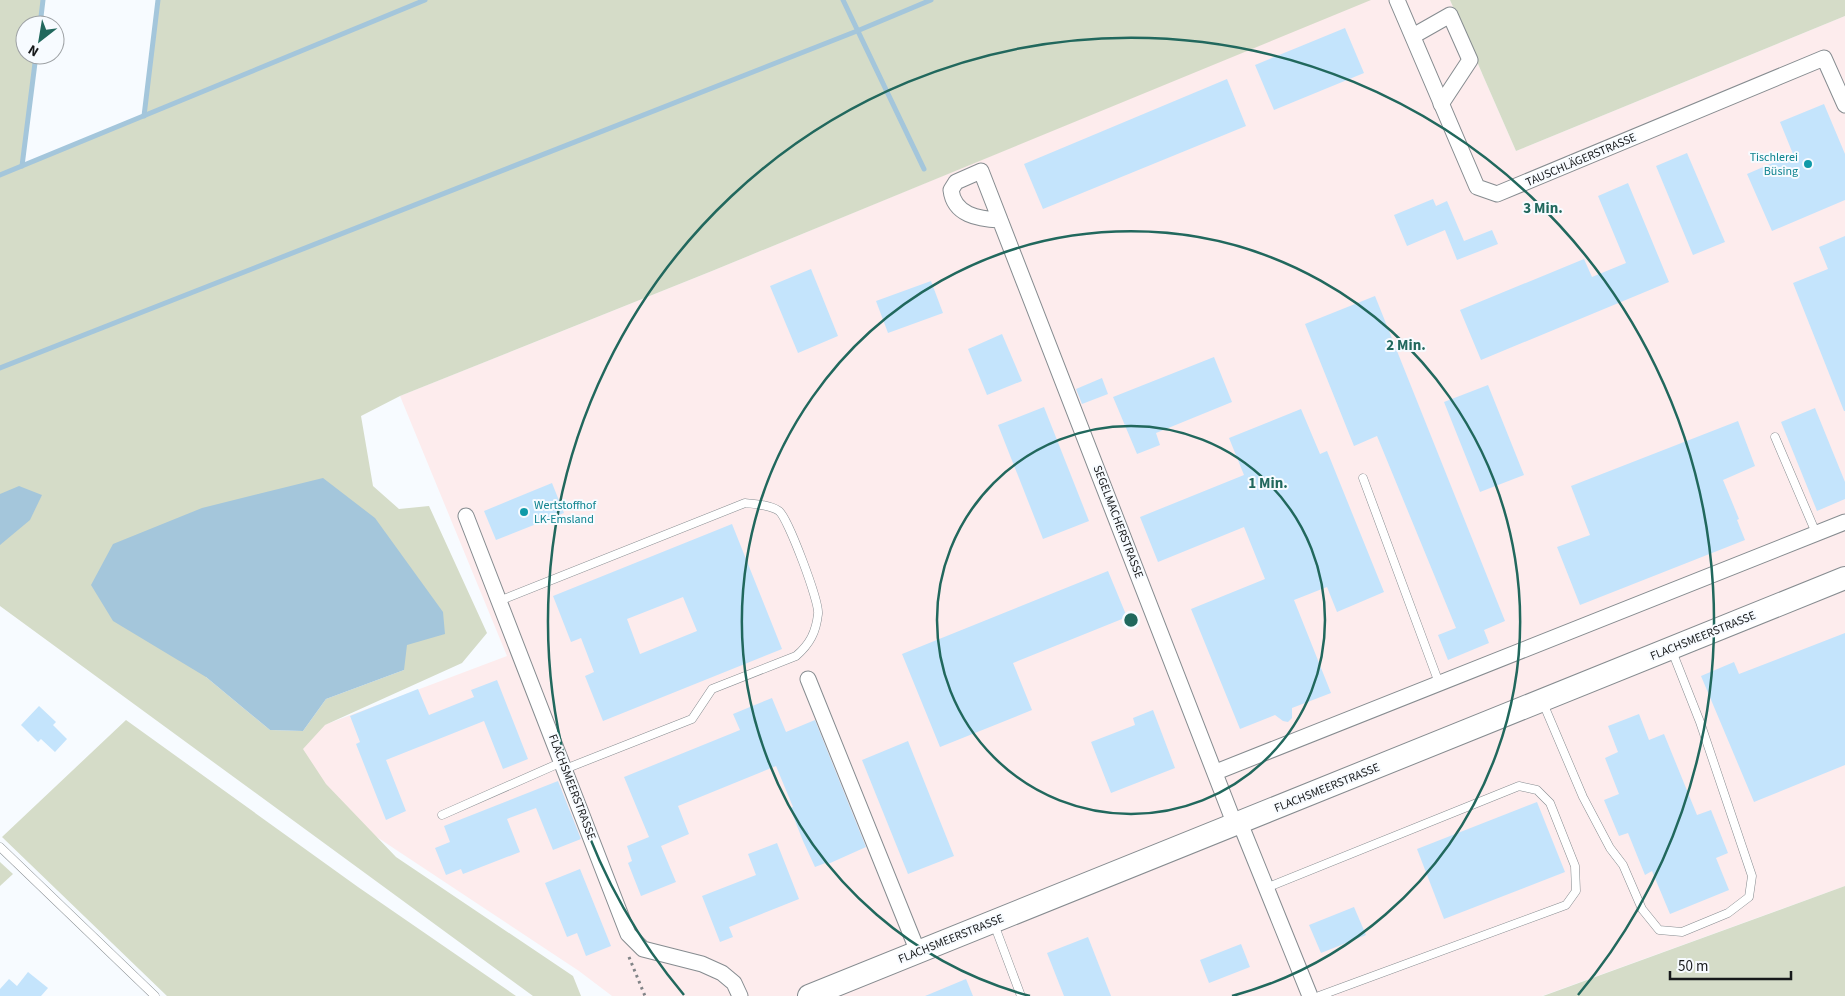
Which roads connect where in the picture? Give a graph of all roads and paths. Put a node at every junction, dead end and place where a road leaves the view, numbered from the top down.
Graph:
1 (1397, 0) edge
2 (1413, 36) junction
3 (1442, 104) junction
4 (1845, 105) edge
5 (1000, 220) dead end
6 (1775, 437) dead end
7 (1363, 478) dead end
8 (466, 516) dead end
9 (1845, 522) edge
10 (1816, 533) junction
11 (1845, 578) edge
12 (499, 601) junction
13 (1671, 649) junction
14 (808, 679) dead end
15 (1439, 683) junction
16 (1542, 701) junction
17 (563, 765) junction
18 (1216, 772) junction
19 (442, 815) dead end
20 (1238, 824) junction
21 (0, 847) edge
22 (1266, 888) junction
23 (993, 922) junction
24 (918, 952) junction
25 (155, 996) edge
26 (740, 996) edge
27 (809, 996) edge
28 (1021, 996) edge
29 (1310, 996) edge
30 (1319, 996) edge

1 - 2 street, TAUSCHLÄGERSTRASSE
2 - 3 street, TAUSCHLÄGERSTRASSE
2 - 3 street
3 - 4 street, TAUSCHLÄGERSTRASSE
5 - 18 street, SEGELMACHERSTRASSE
6 - 10 lane
7 - 15 lane
8 - 12 street, FLACHSMEERSTRASSE
9 - 10 street
10 - 15 street
11 - 13 street, FLACHSMEERSTRASSE
12 - 17 street, FLACHSMEERSTRASSE
12 - 17 lane
13 - 16 street, FLACHSMEERSTRASSE
13 - 16 lane
14 - 24 street
15 - 18 street
16 - 20 street, FLACHSMEERSTRASSE
17 - 19 lane
17 - 26 street, FLACHSMEERSTRASSE
18 - 20 street, SEGELMACHERSTRASSE
20 - 22 street, SEGELMACHERSTRASSE
20 - 23 street, FLACHSMEERSTRASSE
21 - 25 lane
22 - 29 street, SEGELMACHERSTRASSE
22 - 30 lane
23 - 24 street, FLACHSMEERSTRASSE
23 - 28 lane
24 - 27 street, FLACHSMEERSTRASSE

